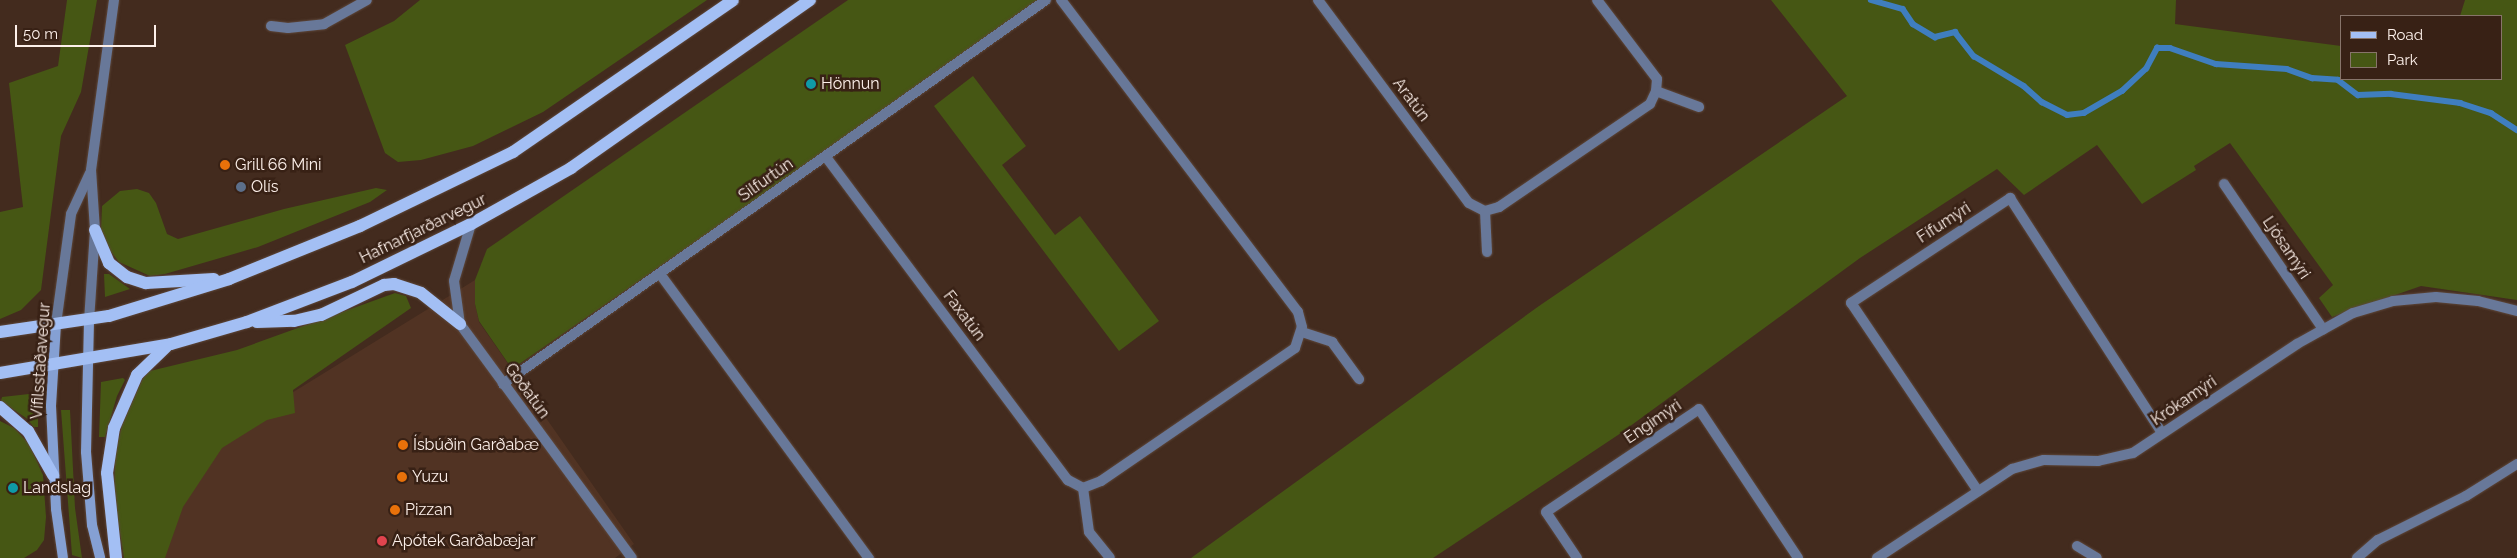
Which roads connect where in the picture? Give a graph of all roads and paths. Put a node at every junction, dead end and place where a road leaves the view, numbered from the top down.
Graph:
1 (114, 0) edge
2 (368, 0) edge
3 (733, 0) edge
4 (810, 0) edge
5 (1046, 0) edge
6 (1061, 0) edge
7 (1318, 0) edge
8 (1597, 0) edge
9 (271, 26) dead end
10 (1656, 91) junction
11 (1699, 107) dead end
12 (826, 157) junction
13 (91, 170) junction
14 (2224, 184) dead end
15 (1485, 211) junction
16 (470, 224) junction
17 (94, 230) junction
18 (1488, 252) dead end
19 (660, 274) junction
20 (229, 279) junction
21 (2517, 311) edge
22 (89, 321) junction
23 (247, 322) junction
24 (56, 324) junction
25 (460, 324) junction
26 (2323, 329) junction
27 (0, 332) edge
28 (1302, 332) junction
29 (171, 344) junction
30 (88, 360) junction
31 (53, 364) junction
32 (0, 373) edge
33 (1359, 379) dead end
34 (503, 384) junction
35 (0, 407) edge
36 (2162, 433) junction
37 (2517, 464) edge
38 (53, 475) junction
39 (1083, 488) junction
40 (1978, 491) junction
41 (2077, 546) dead end
42 (63, 558) edge
43 (100, 558) edge
44 (116, 558) edge
45 (632, 558) edge
46 (869, 558) edge
47 (1110, 558) edge
48 (1577, 558) edge
49 (1798, 558) edge
50 (1877, 558) edge
51 (2097, 558) edge
52 (2357, 558) edge

1 - 13 street, Vífilsstaðavegur
2 - 9 street
3 - 20 main road, Hafnarfjarðarvegur
4 - 16 main road, Hafnarfjarðarvegur
5 - 12 street, Silfurtún
6 - 28 street
7 - 15 street, Aratún
8 - 10 street
10 - 11 street
10 - 15 street
12 - 19 street, Silfurtún
12 - 39 street, Faxatún
13 - 17 street, Vífilsstaðavegur
13 - 24 street, Vífilsstaðavegur
14 - 26 street, Ljósamýri
15 - 18 street
16 - 23 main road, Hafnarfjarðarvegur
16 - 25 street, Goðatún
17 - 20 main road
17 - 22 street, Vífilsstaðavegur
19 - 34 street, Silfurtún
19 - 46 street
20 - 22 main road, Hafnarfjarðarvegur
21 - 26 street, Krókamýri
22 - 24 main road, Hafnarfjarðarvegur
22 - 30 main road, Vífilsstaðavegur
23 - 25 main road
23 - 29 main road, Hafnarfjarðarvegur
24 - 27 main road, Hafnarfjarðarvegur
24 - 31 main road, Vífilsstaðavegur
25 - 34 street, Goðatún
26 - 36 street, Krókamýri
28 - 33 street
28 - 39 street
29 - 30 main road, Hafnarfjarðarvegur
29 - 44 main road
30 - 31 main road, Hafnarfjarðarvegur
30 - 43 main road, Vífilsstaðavegur
31 - 32 main road, Hafnarfjarðarvegur
31 - 38 main road, Vífilsstaðavegur
34 - 45 street, Goðatún
35 - 38 main road
36 - 40 street, Krókamýri
36 - 40 street, Fífumýri
37 - 52 street
38 - 42 main road, Vífilsstaðavegur
39 - 47 street
40 - 50 street, Krókamýri
41 - 51 street
48 - 49 street, Engimýri

